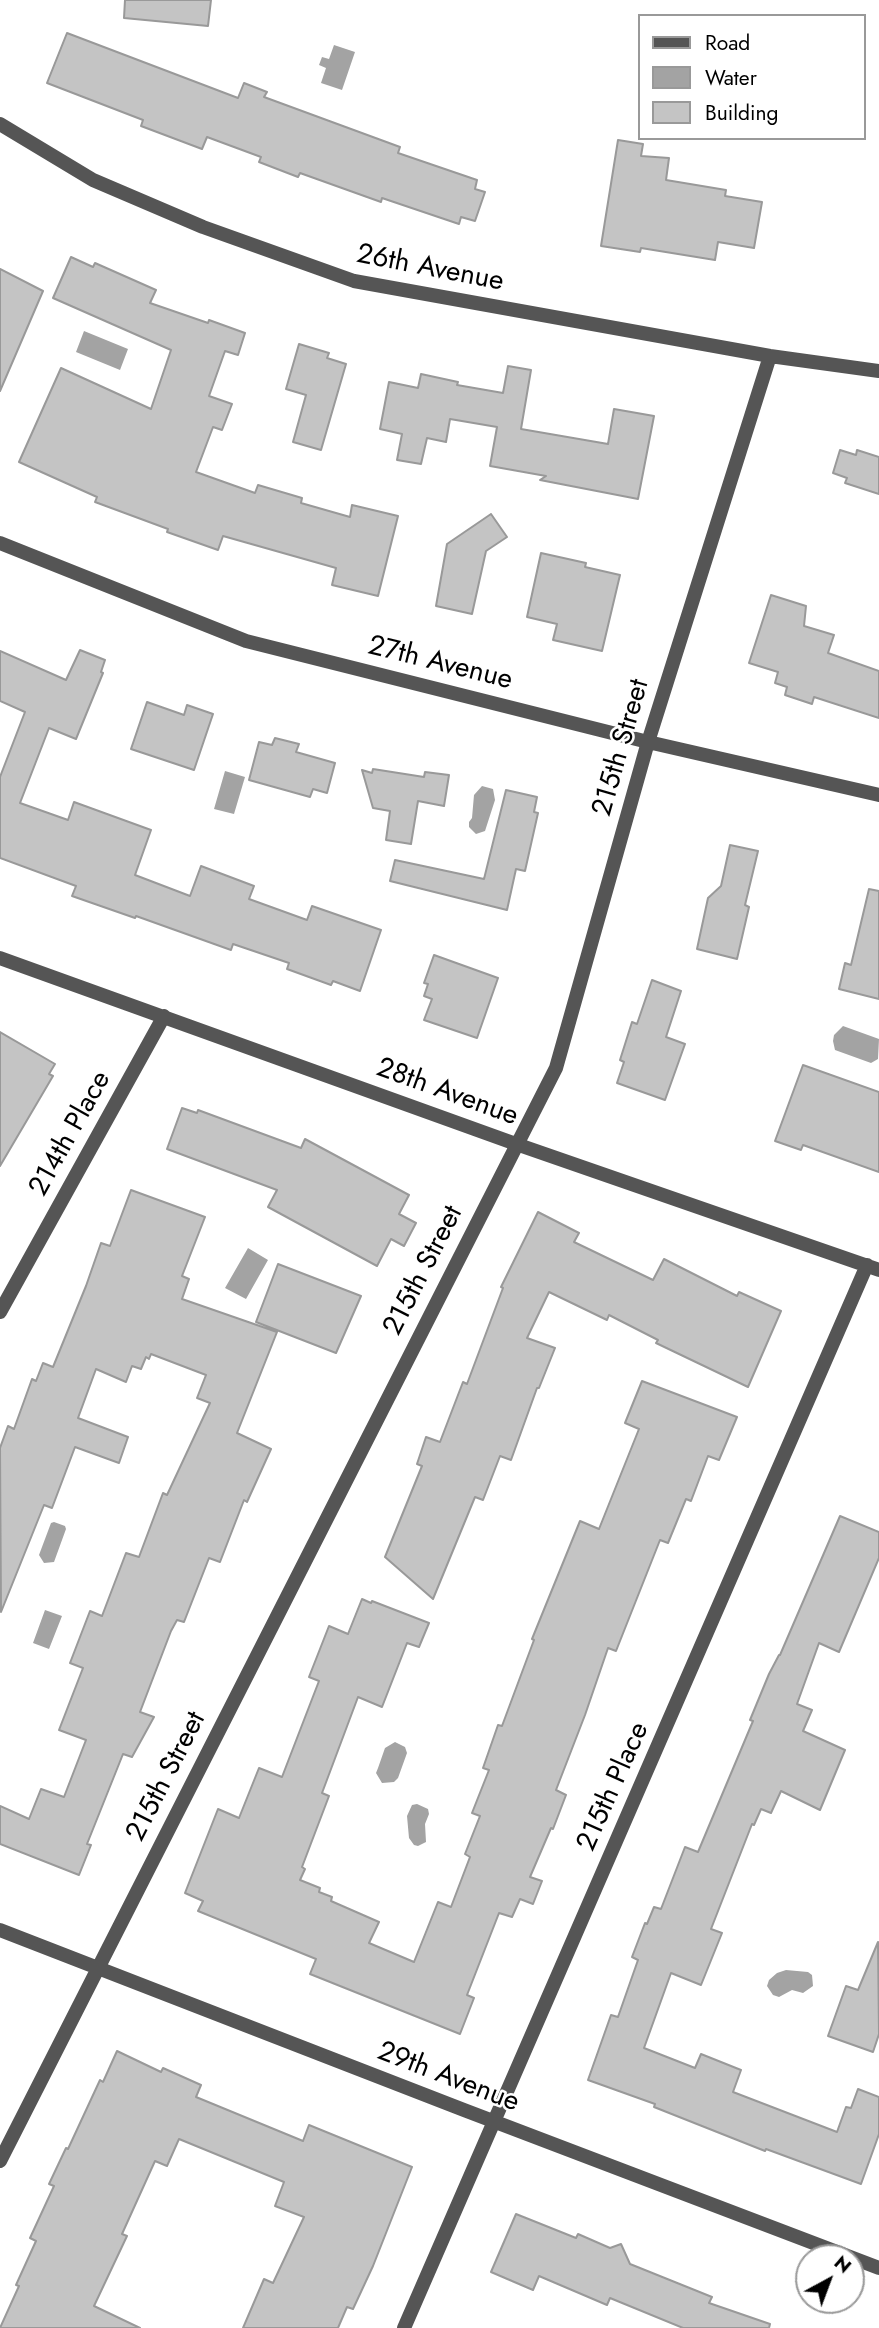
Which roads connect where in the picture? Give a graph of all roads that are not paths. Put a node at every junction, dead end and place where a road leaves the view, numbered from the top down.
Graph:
1 (0, 124) edge
2 (770, 356) junction
3 (879, 371) edge
4 (0, 543) edge
5 (648, 742) junction
6 (879, 795) edge
7 (0, 958) edge
8 (164, 1016) junction
9 (516, 1144) junction
10 (873, 1267) edge
11 (0, 1312) edge
12 (0, 1930) edge
13 (97, 1968) junction
14 (495, 2122) junction
15 (0, 2161) edge
16 (879, 2268) edge
17 (404, 2328) edge

1 - 2 street, 26th Avenue
2 - 3 street, 26th Avenue
2 - 5 street, 215th Street
4 - 5 street, 27th Avenue
5 - 6 street, 27th Avenue
5 - 9 street, 215th Street
7 - 8 street, 28th Avenue
8 - 9 street, 28th Avenue
8 - 11 street, 214th Place
9 - 10 street, 28th Avenue
9 - 13 street, 215th Street
10 - 14 street, 215th Place
12 - 13 street, 29th Avenue
13 - 14 street, 29th Avenue
13 - 15 street, 215th Street
14 - 16 street, 29th Avenue
14 - 17 street, 215th Place

